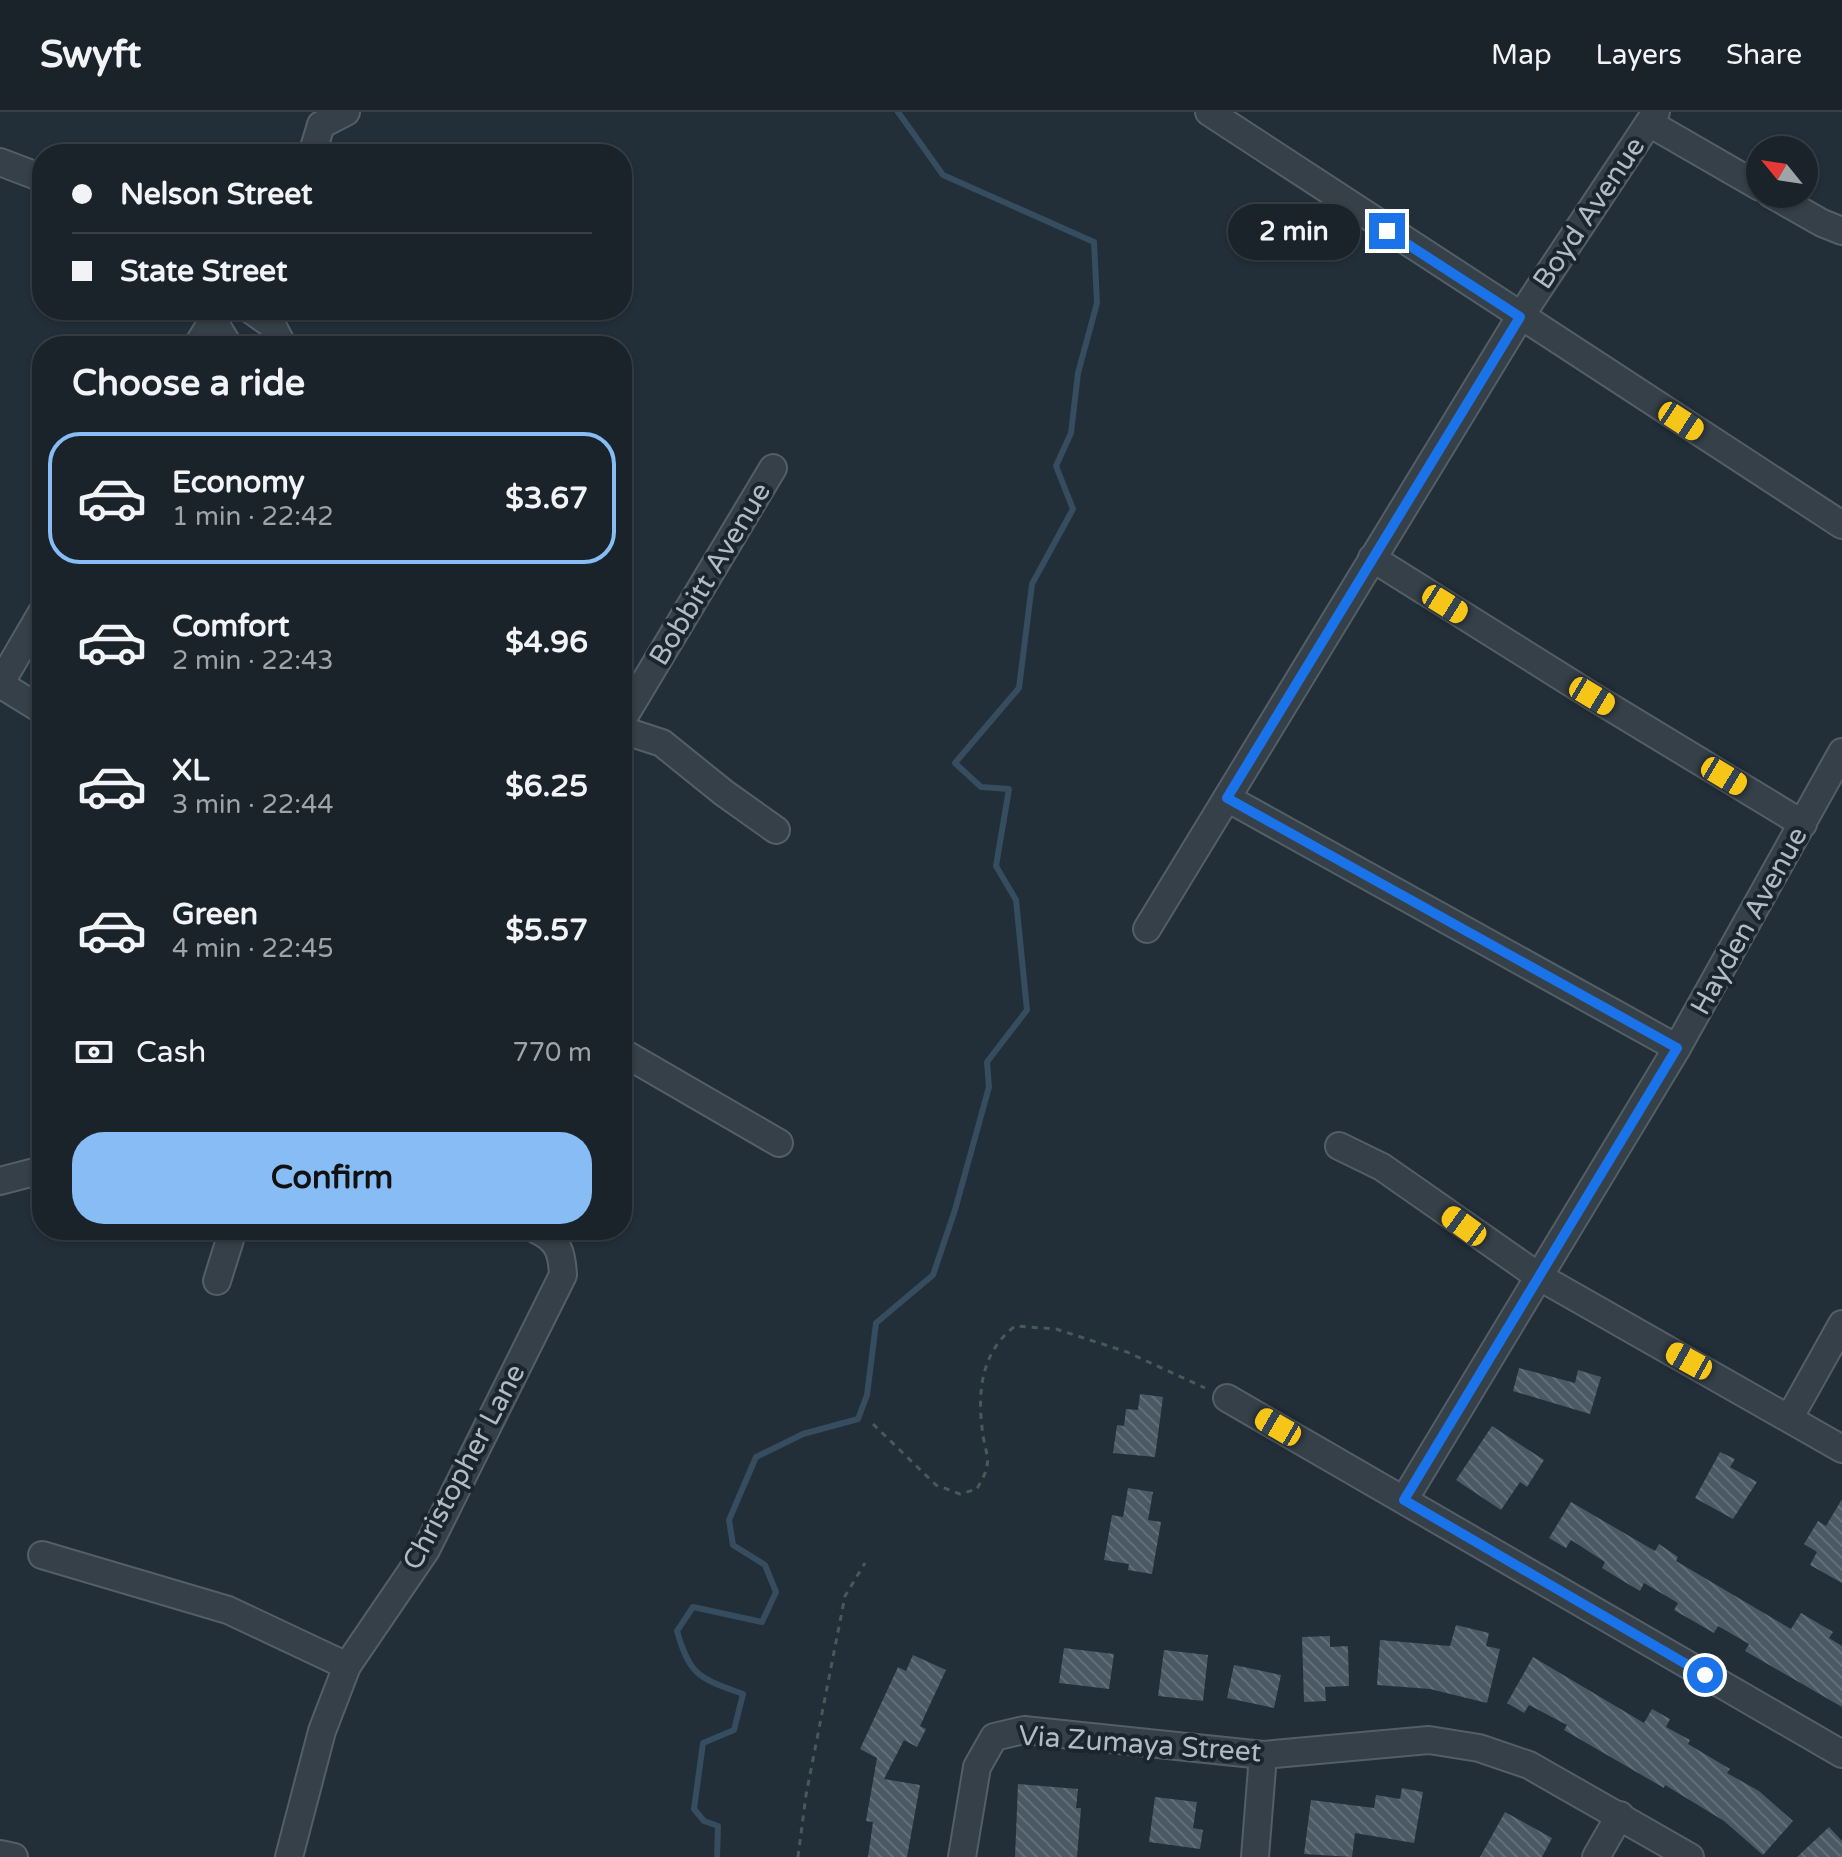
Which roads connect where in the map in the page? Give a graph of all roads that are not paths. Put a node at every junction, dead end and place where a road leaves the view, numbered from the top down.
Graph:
1 (346, 112) edge
2 (1209, 112) edge
3 (1653, 118) edge
4 (313, 119) edge
5 (312, 144) edge
6 (0, 162) edge
7 (32, 174) edge
8 (1746, 178) edge
9 (1796, 208) edge
10 (1842, 231) edge
11 (1520, 317) junction
12 (265, 320) edge
13 (278, 336) edge
14 (773, 468) dead end
15 (1842, 525) edge
16 (1372, 558) junction
17 (32, 629) edge
18 (0, 684) edge
19 (632, 703) edge
20 (32, 704) edge
21 (632, 733) edge
22 (1842, 752) edge
23 (1227, 798) junction
24 (1803, 824) junction
25 (776, 830) dead end
26 (1147, 929) dead end
27 (1677, 1048) junction
28 (632, 1058) edge
29 (779, 1143) dead end
30 (1339, 1146) dead end
31 (32, 1173) edge
32 (0, 1181) edge
33 (230, 1240) edge
34 (551, 1240) edge
35 (1538, 1276) junction
36 (217, 1281) dead end
37 (1842, 1324) edge
38 (1227, 1398) road end
39 (1790, 1417) junction
40 (1842, 1449) edge
41 (1404, 1500) junction
42 (42, 1555) dead end
43 (347, 1666) junction
44 (1842, 1754) edge
45 (1263, 1755) junction
46 (1620, 1815) junction
47 (0, 1854) edge
48 (14, 1857) edge
49 (289, 1857) edge
50 (962, 1857) edge
51 (1255, 1857) edge
52 (1596, 1857) edge
53 (1690, 1857) edge

1 - 4 street
2 - 11 street
3 - 8 street
3 - 11 street, Boyd Avenue
4 - 5 street
6 - 7 street
9 - 10 street
11 - 15 street
11 - 16 street, Boyd Avenue
12 - 13 street
14 - 19 street, Bobbitt Avenue
16 - 23 street, Boyd Avenue
16 - 24 street
17 - 18 street
18 - 20 street
21 - 25 street
22 - 24 street, Hayden Avenue
23 - 26 street, Boyd Avenue
23 - 27 street
24 - 27 street, Hayden Avenue
27 - 35 street, Hayden Avenue
28 - 29 street
30 - 35 street
31 - 32 street
33 - 36 street
34 - 43 street, Christopher Lane
35 - 39 street
35 - 41 street, Hayden Avenue
37 - 39 street
38 - 41 street
39 - 40 street
41 - 44 street
42 - 43 street
43 - 49 street, Christopher Lane
45 - 46 street, Via Zumaya Street
45 - 50 street, Via Zumaya Street
45 - 51 street
46 - 52 street
46 - 53 street, Via Zumaya Street
47 - 48 street

